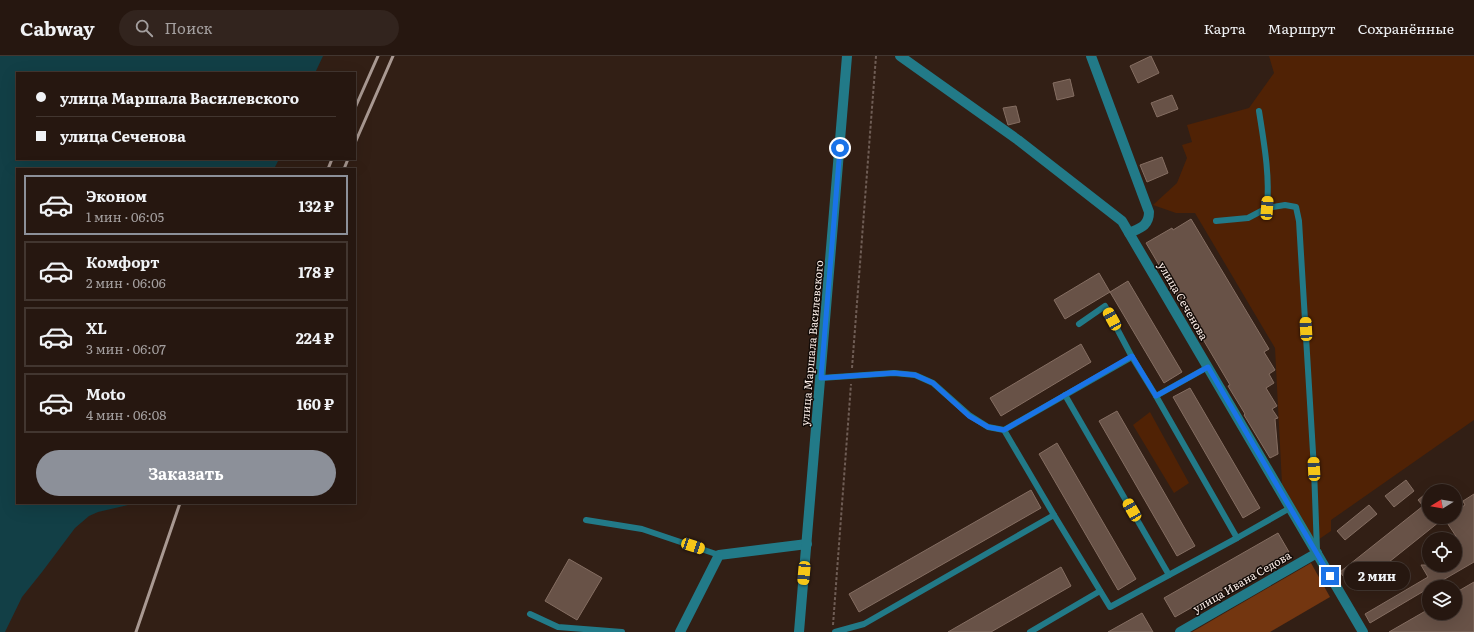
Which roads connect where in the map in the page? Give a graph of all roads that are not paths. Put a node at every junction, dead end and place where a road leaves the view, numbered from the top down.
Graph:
1 (847, 56) edge
2 (900, 56) edge
3 (1091, 56) edge
4 (1259, 111) dead end
5 (1267, 208) junction
6 (1216, 221) dead end
7 (1129, 233) junction
8 (1079, 324) dead end
9 (1132, 356) junction
10 (1208, 367) junction
11 (821, 378) junction
12 (1065, 394) junction
13 (1156, 396) junction
14 (1004, 430) junction
15 (1290, 508) junction
16 (1054, 516) junction
17 (586, 520) dead end
18 (1237, 538) junction
19 (807, 544) junction
20 (1317, 553) junction
21 (719, 555) junction
22 (1169, 575) junction
23 (1100, 591) junction
24 (530, 614) dead end
25 (622, 632) edge
26 (680, 632) edge
27 (799, 632) edge
28 (834, 632) edge
29 (1030, 632) edge
30 (1180, 632) edge
31 (1362, 632) edge

1 - 11 street, улица Маршала Василевского
2 - 7 street, улица Сеченова
3 - 7 street
4 - 5 lane
5 - 6 lane
5 - 20 lane
7 - 10 street, улица Сеченова
8 - 9 lane
9 - 12 lane
9 - 13 lane
10 - 13 lane
10 - 15 street, улица Сеченова
11 - 14 lane
11 - 19 street, улица Маршала Василевского
12 - 14 lane
12 - 22 lane
13 - 18 lane
14 - 16 lane
15 - 18 lane
15 - 20 street, улица Сеченова
16 - 23 lane
16 - 28 lane
17 - 21 lane
18 - 22 lane
19 - 21 street
19 - 27 street, улица Маршала Василевского
20 - 30 street, улица Ивана Седова
20 - 31 street, улица Сеченова
21 - 26 street
22 - 23 lane
23 - 29 lane
24 - 25 lane

